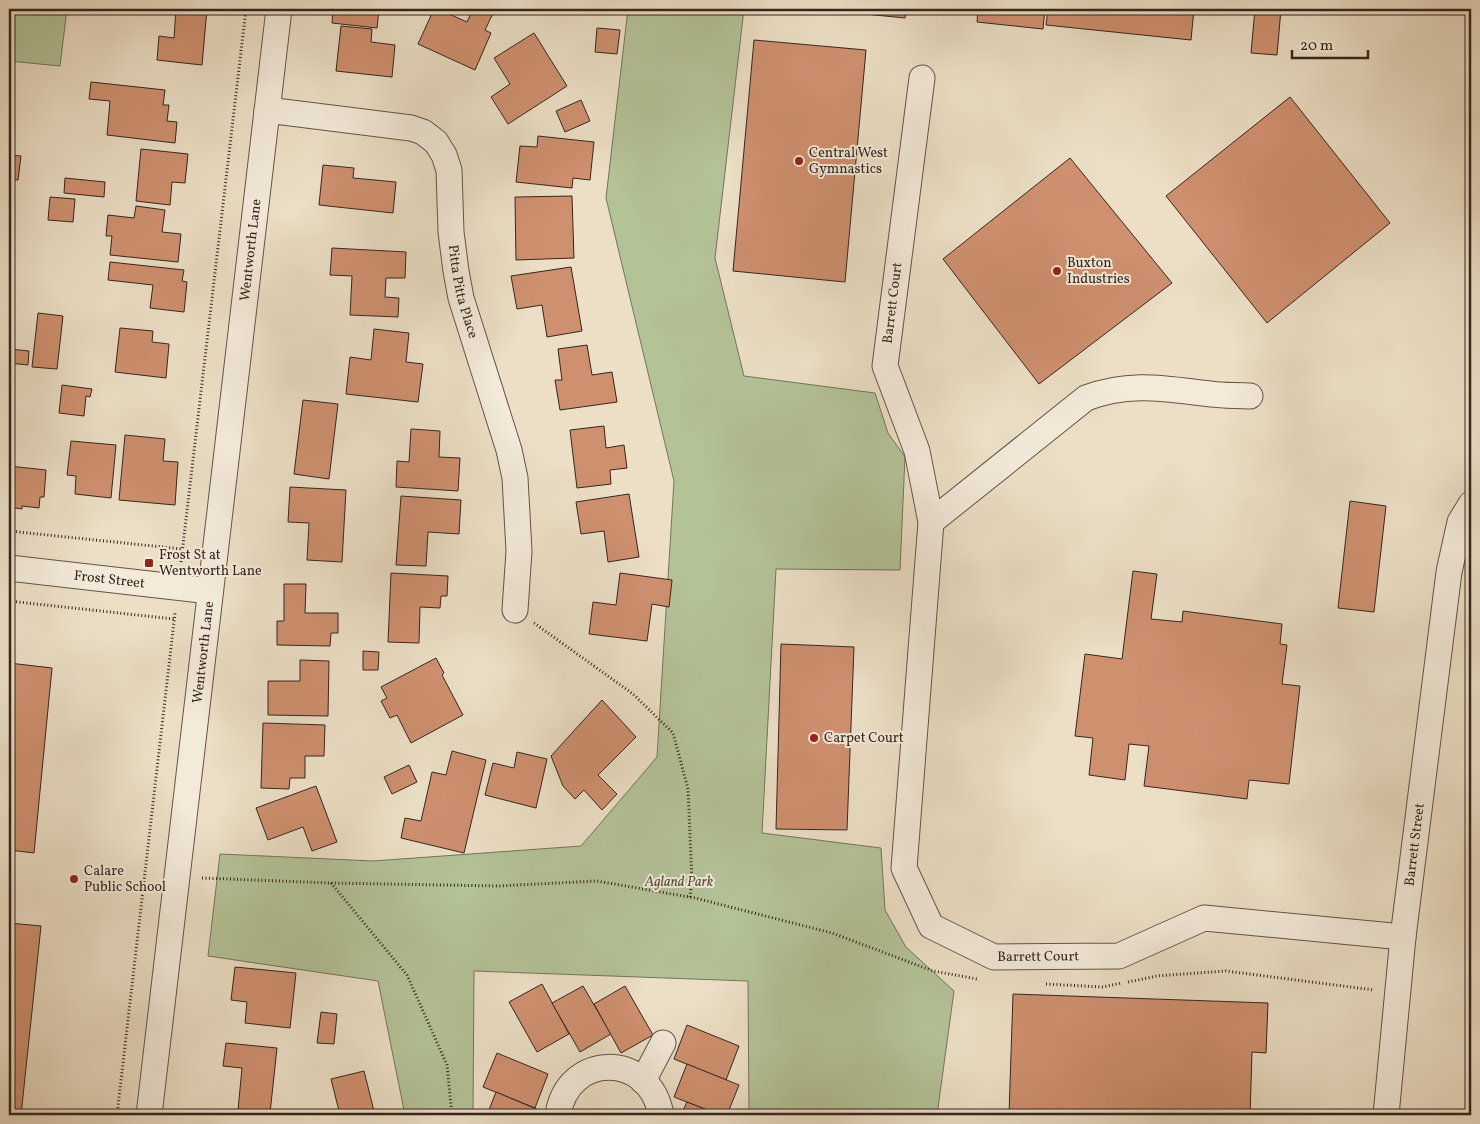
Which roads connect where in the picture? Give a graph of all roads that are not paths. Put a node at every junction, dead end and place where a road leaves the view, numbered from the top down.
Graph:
1 (279, 9) edge
2 (922, 78) dead end
3 (267, 110) junction
4 (1250, 396) dead end
5 (1471, 504) edge
6 (931, 522) junction
7 (1471, 559) edge
8 (9, 568) edge
9 (1449, 572) junction
10 (210, 591) junction
11 (515, 610) road end
12 (1403, 937) junction
13 (663, 1043) dead end
14 (643, 1081) junction
15 (149, 1115) edge
16 (558, 1115) edge
17 (661, 1115) edge
18 (1386, 1115) edge

1 - 3 street, Wentworth Lane
2 - 6 street, Barrett Court
3 - 10 street, Wentworth Lane
3 - 11 street, Pitta Pitta Place
4 - 6 street
5 - 9 street, Barrett Street
6 - 12 street, Barrett Court
7 - 9 street
8 - 10 street, Frost Street
9 - 12 street, Barrett Street
10 - 15 street, Wentworth Lane
12 - 18 street, Barrett Street
13 - 14 street
14 - 16 street
14 - 17 street

